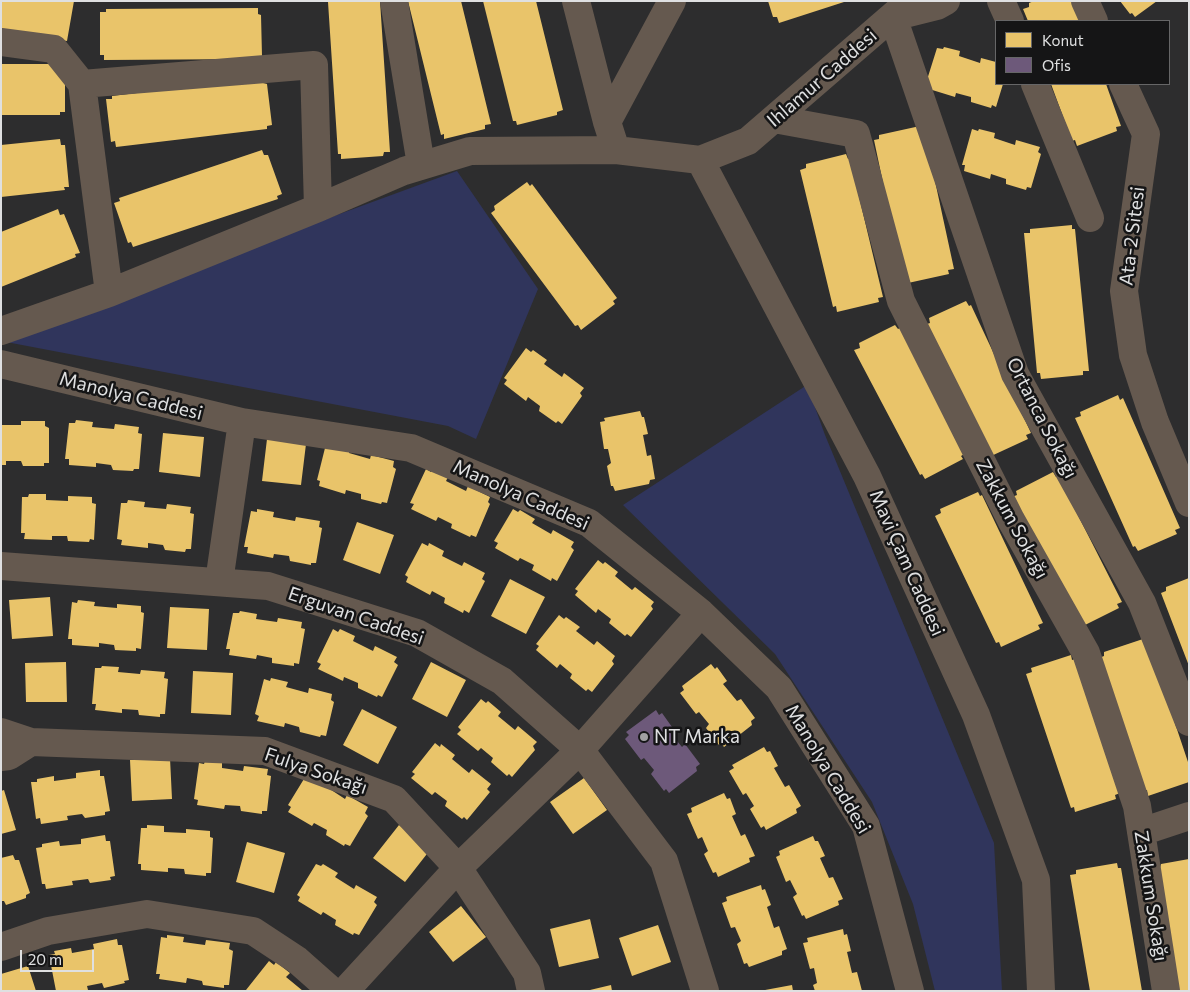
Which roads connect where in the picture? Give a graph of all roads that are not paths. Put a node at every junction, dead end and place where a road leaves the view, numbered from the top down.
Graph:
1 (394, 1) edge
2 (576, 1) edge
3 (672, 1) edge
4 (946, 1) edge
5 (1001, 1) edge
6 (1085, 1) edge
7 (901, 9) edge
8 (1010, 20) edge
9 (1094, 20) edge
10 (1, 42) edge
11 (82, 84) junction
12 (1035, 85) edge
13 (1123, 85) edge
14 (774, 119) junction
15 (607, 122) junction
16 (616, 150) junction
17 (700, 160) junction
18 (421, 166) junction
19 (318, 208) junction
20 (1090, 218) dead end
21 (109, 293) junction
22 (1, 331) edge
23 (1, 364) edge
24 (242, 422) junction
25 (1189, 503) edge
26 (1, 566) edge
27 (219, 582) junction
28 (701, 613) junction
29 (1189, 722) edge
30 (1, 732) edge
31 (31, 742) junction
32 (580, 750) junction
33 (1, 757) edge
34 (1189, 816) edge
35 (1141, 832) junction
36 (458, 868) junction
37 (1, 947) edge
38 (332, 991) edge
39 (345, 991) edge
40 (531, 991) edge
41 (706, 991) edge
42 (910, 991) edge
43 (1041, 991) edge
44 (1166, 991) edge

1 - 18 street
2 - 15 street
3 - 15 street
4 - 7 street, Ihlamur Caddesi
5 - 8 street
6 - 9 street
7 - 14 street, Ihlamur Caddesi
7 - 29 street, Ortanca Sokağı
10 - 11 street
11 - 19 street
11 - 21 street
12 - 20 street
13 - 25 street, Ata-2 Sitesi
14 - 17 street, Ihlamur Caddesi
14 - 35 street, Zakkum Sokağı
15 - 16 street
16 - 17 street
16 - 18 street
17 - 43 street, Mavi Çam Caddesi
18 - 19 street
19 - 21 street
21 - 22 street
23 - 24 street, Manolya Caddesi
24 - 27 street
24 - 28 street, Manolya Caddesi
26 - 27 street, Erguvan Caddesi
27 - 32 street, Erguvan Caddesi
28 - 32 street
28 - 42 street, Manolya Caddesi
30 - 31 street, Fulya Sokağı
31 - 33 street
31 - 36 street, Fulya Sokağı
32 - 36 street
32 - 41 street, Erguvan Caddesi
34 - 35 street
35 - 44 street, Zakkum Sokağı
36 - 39 street
36 - 40 street, Fulya Sokağı
37 - 38 street

